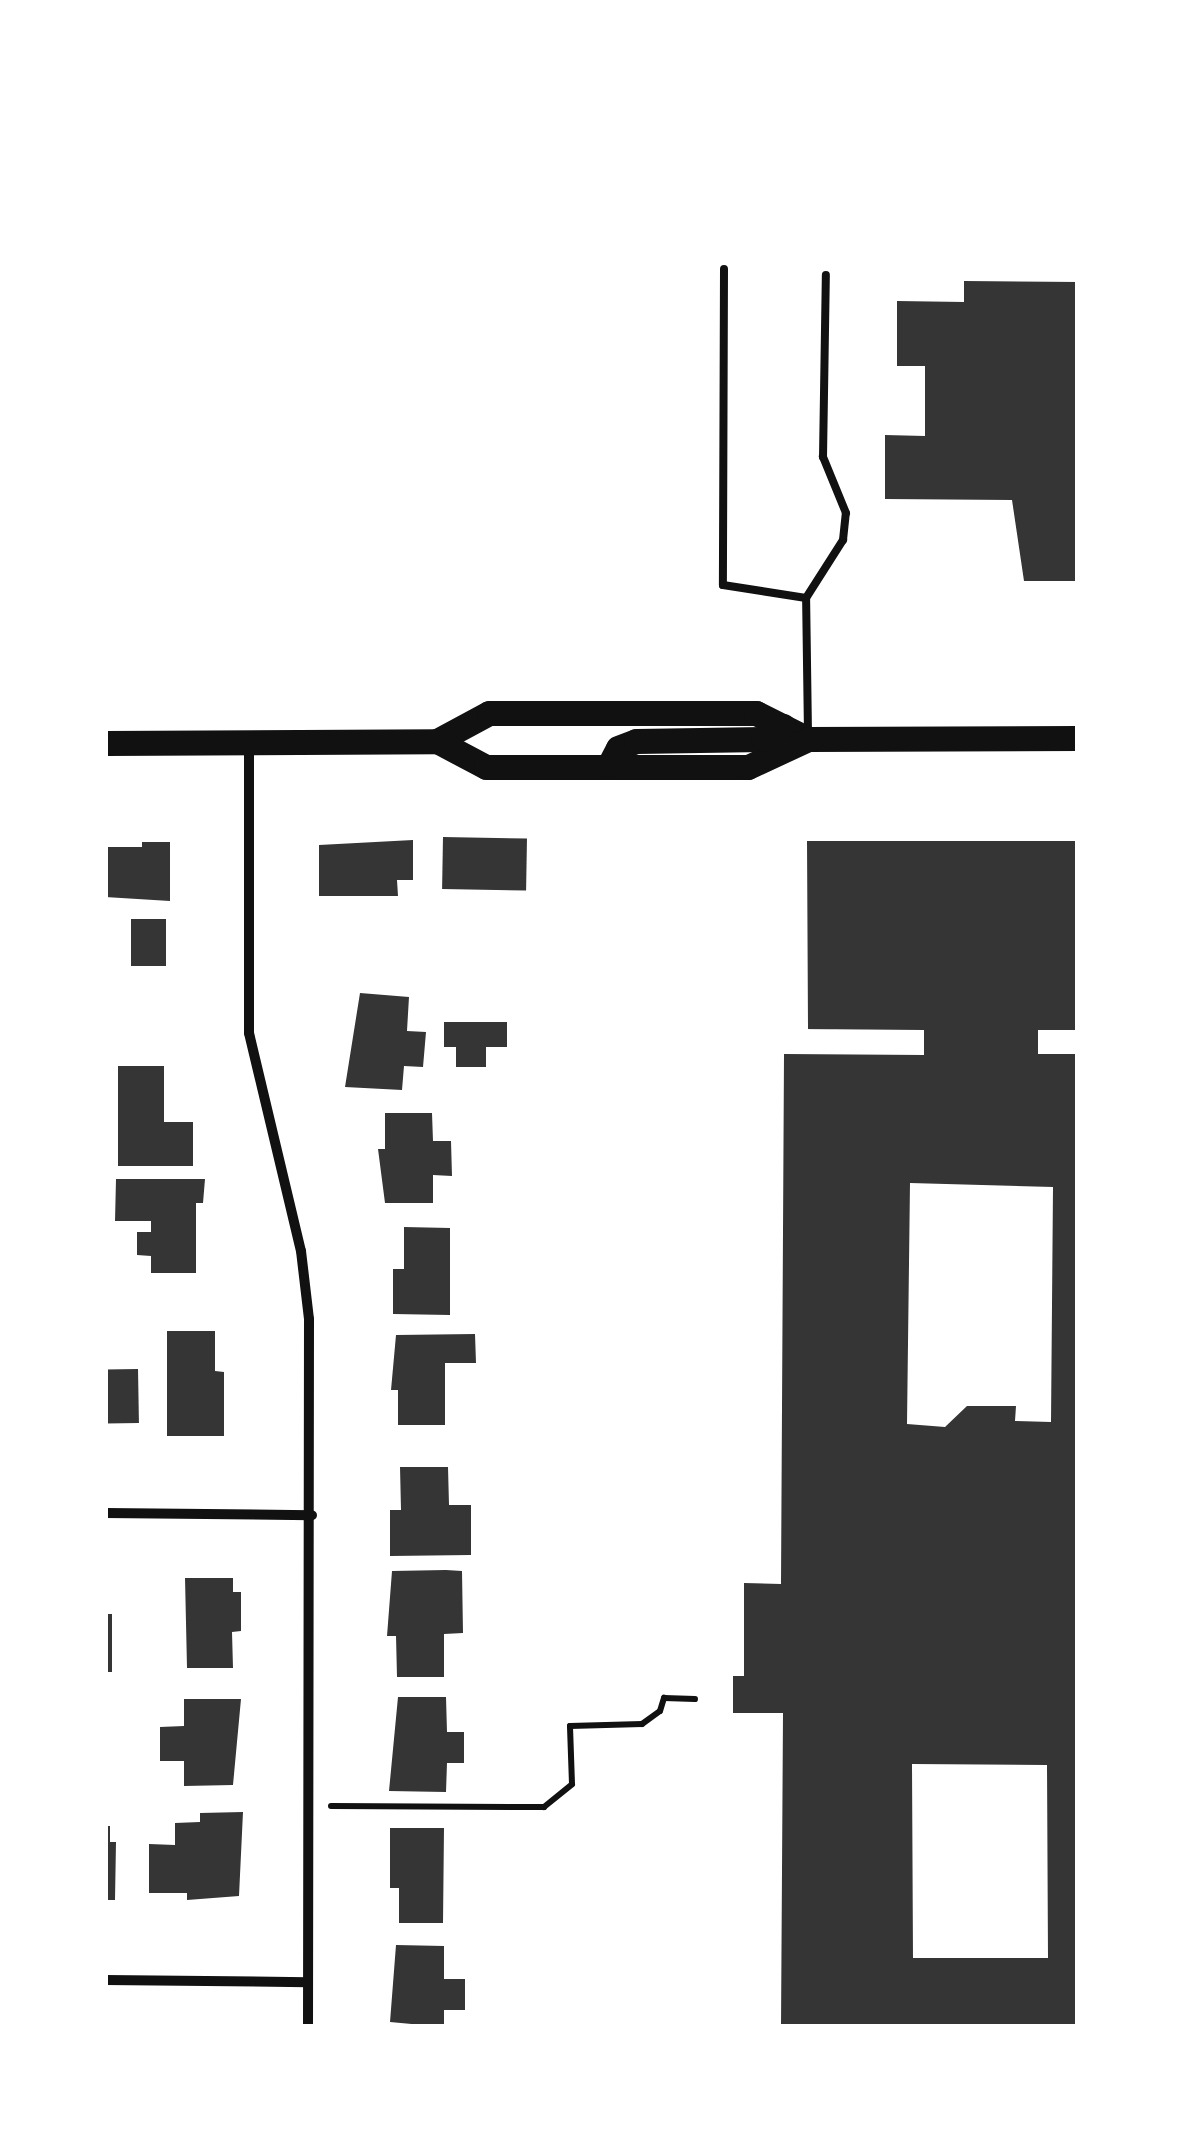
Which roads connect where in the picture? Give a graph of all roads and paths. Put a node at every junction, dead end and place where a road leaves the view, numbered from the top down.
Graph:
1 (724, 269) dead end
2 (826, 275) dead end
3 (806, 598) junction
4 (783, 726) junction
5 (1078, 738) edge
6 (808, 739) junction
7 (437, 741) junction
8 (249, 742) junction
9 (105, 743) edge
10 (608, 767) junction
11 (105, 1513) edge
12 (312, 1515) junction
13 (694, 1699) dead end
14 (310, 1806) junction
15 (105, 1980) edge
16 (308, 1982) junction
17 (308, 2027) edge

1 - 3 lane
2 - 3 lane
3 - 6 lane
4 - 6 main road
4 - 7 main road
4 - 10 main road
5 - 6 main road
6 - 10 main road
7 - 8 main road
7 - 10 main road
8 - 9 main road
8 - 12 street
11 - 12 street
12 - 14 street
13 - 14 path
14 - 16 street
15 - 16 street
16 - 17 street

